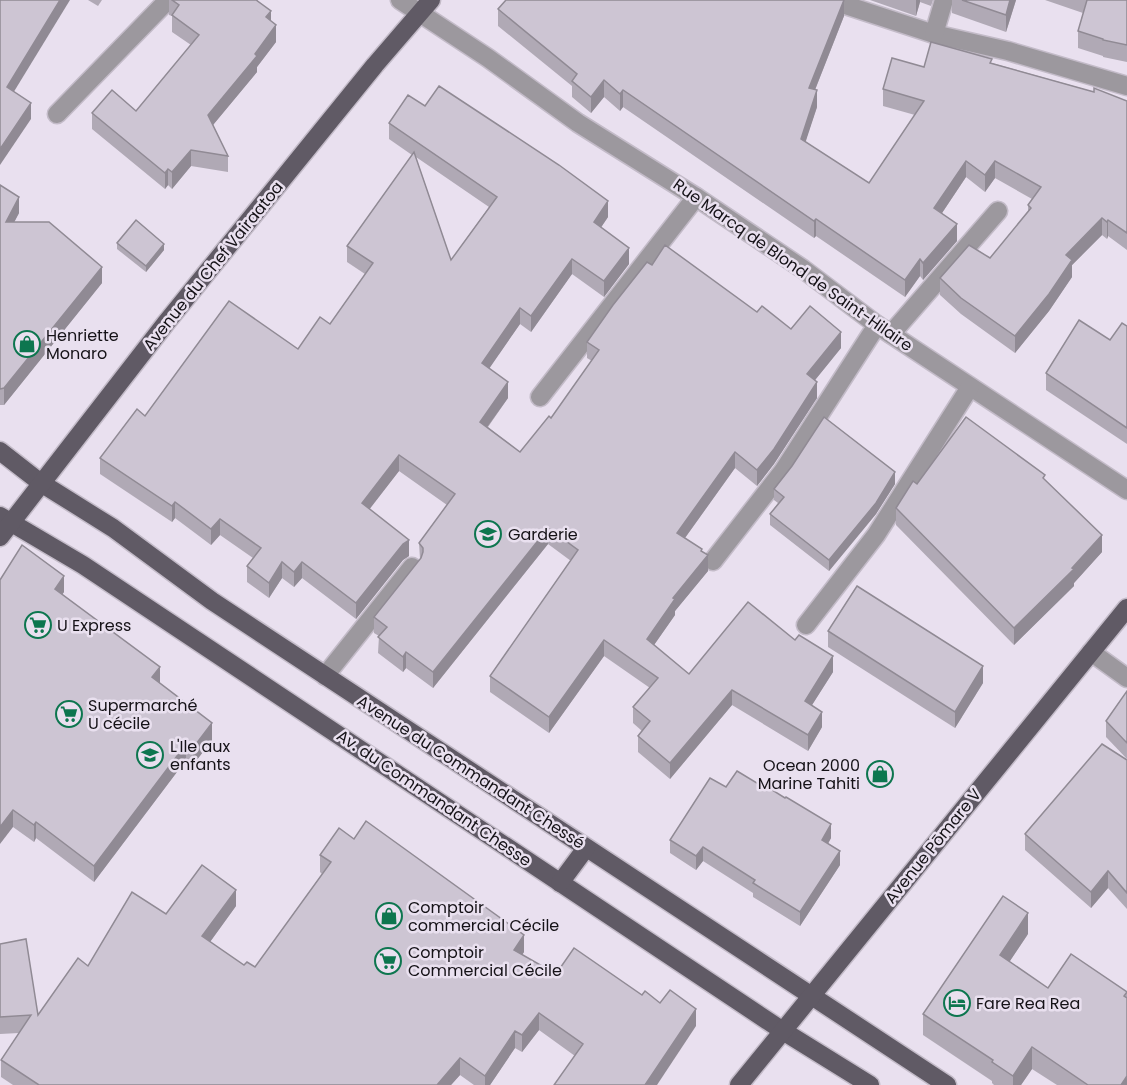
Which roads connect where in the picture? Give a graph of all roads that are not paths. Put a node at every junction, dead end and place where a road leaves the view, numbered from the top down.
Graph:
1 (168, 0) edge
2 (400, 0) edge
3 (944, 0) edge
4 (835, 1) edge
5 (426, 6) edge
6 (934, 34) junction
7 (1127, 86) edge
8 (57, 114) dead end
9 (696, 197) junction
10 (998, 211) dead end
11 (884, 330) junction
12 (970, 387) junction
13 (540, 398) dead end
14 (0, 452) edge
15 (41, 483) junction
16 (1127, 490) edge
17 (4, 526) edge
18 (713, 561) dead end
19 (412, 567) edge
20 (1127, 608) edge
21 (806, 625) dead end
22 (1091, 652) junction
23 (325, 676) junction
24 (1127, 678) edge
25 (586, 848) junction
26 (560, 883) junction
27 (811, 995) junction
28 (783, 1031) junction
29 (868, 1084) edge
30 (739, 1085) edge
31 (946, 1085) edge

1 - 8 street
2 - 5 street, Rue Marcq de Blond de Saint-Hilaire
3 - 6 street
4 - 6 street
5 - 9 street, Rue Marcq de Blond de Saint-Hilaire
5 - 15 main road, Avenue du Chef Vairaatoa
6 - 7 street
9 - 11 street, Rue Marcq de Blond de Saint-Hilaire
9 - 13 street
10 - 11 street
11 - 12 street, Rue Marcq de Blond de Saint-Hilaire
11 - 18 street
12 - 16 street, Rue Marcq de Blond de Saint-Hilaire
12 - 21 street
14 - 15 main road, Avenue du Commandant Chessé
15 - 17 main road, Avenue du Chef Vairaatoa
15 - 23 main road, Avenue du Commandant Chessé
17 - 26 main road, Av. du Commandant Chesse
19 - 23 street
20 - 22 main road, Avenue Pōmare V
22 - 24 street
22 - 27 main road, Avenue Pōmare V
23 - 25 main road, Avenue du Commandant Chessé
25 - 26 main road
25 - 27 main road, Avenue du Commandant Chessé
26 - 28 main road, Av. du Commandant Chesse
27 - 28 main road, Avenue Pōmare V
27 - 31 main road, Avenue du Commandant Chessé
28 - 29 main road, Av. du Commandant Chesse
28 - 30 main road, Avenue Pōmare V

